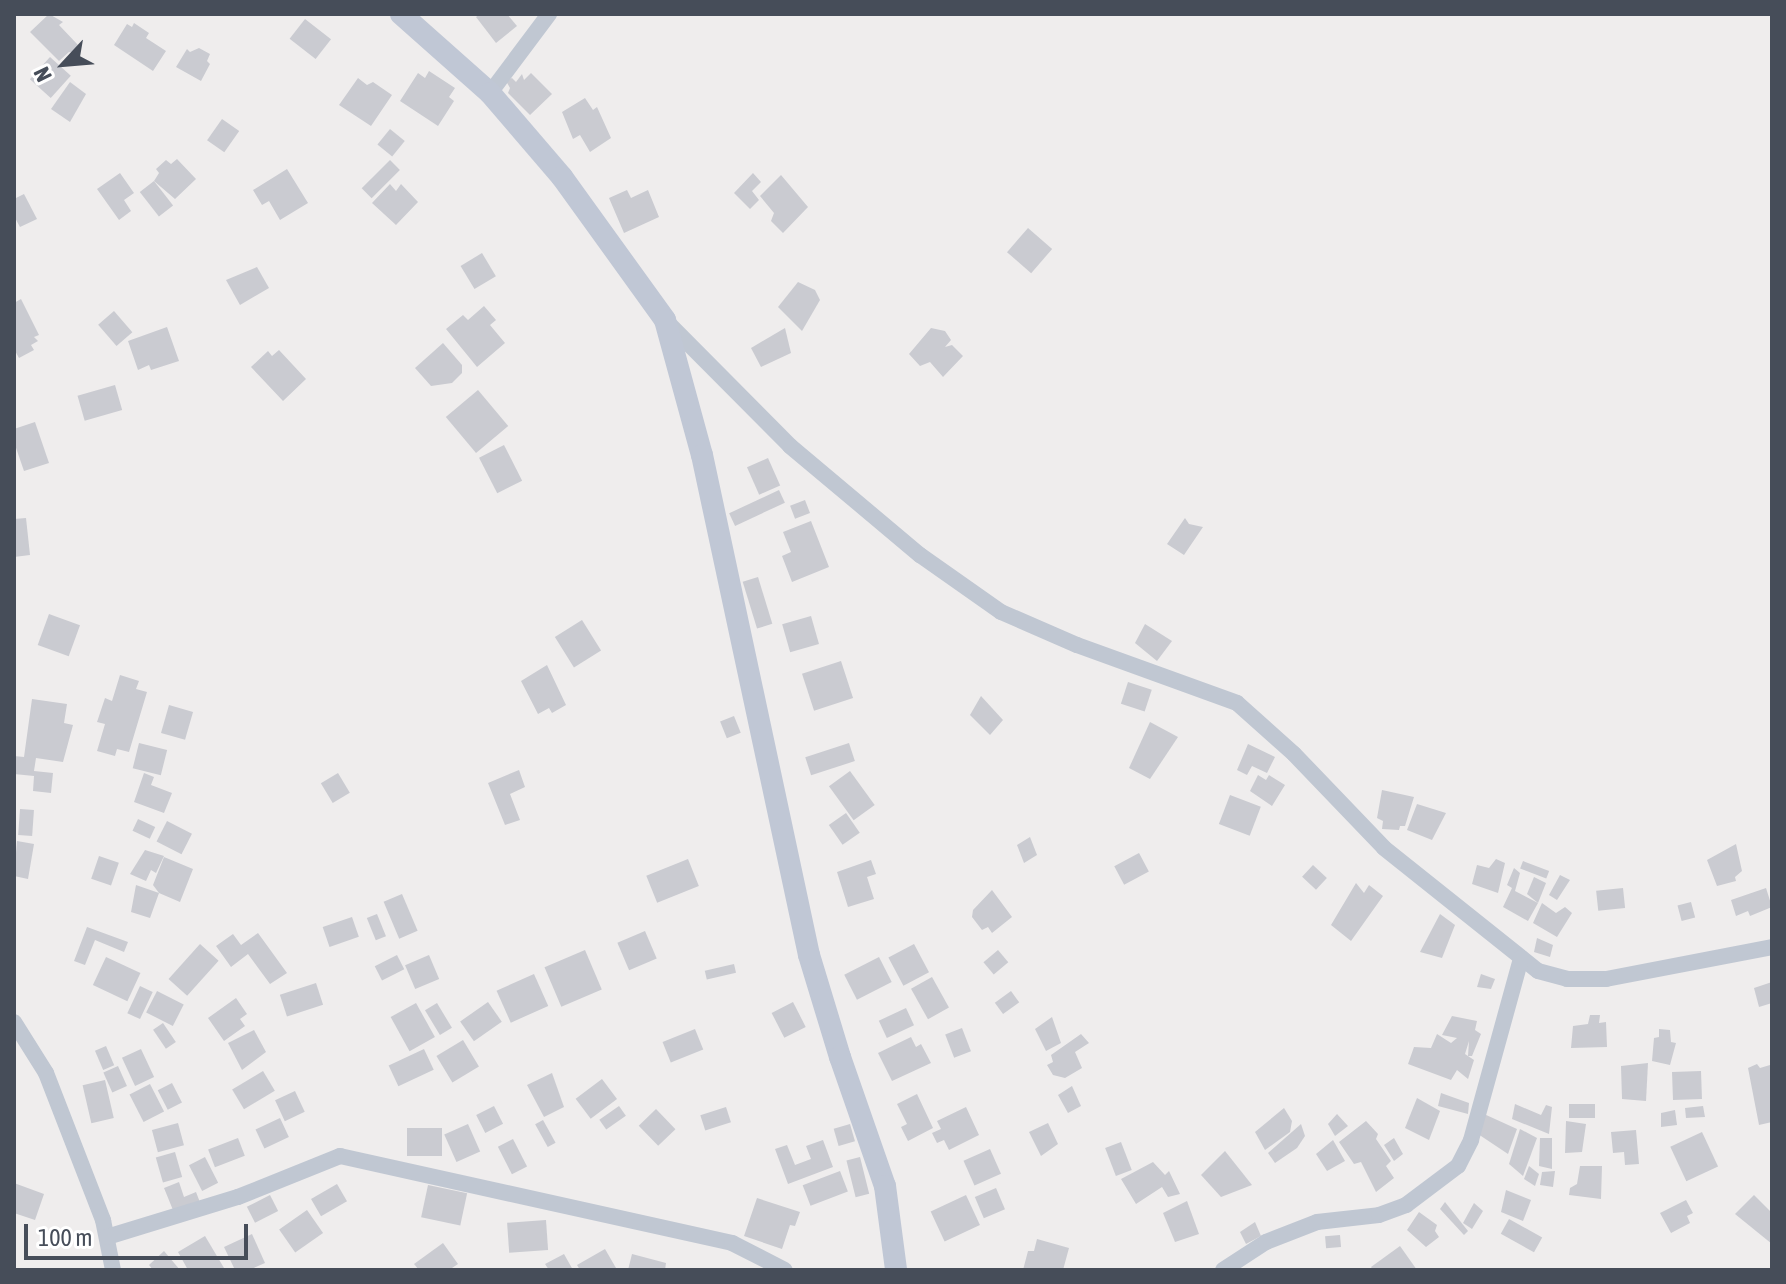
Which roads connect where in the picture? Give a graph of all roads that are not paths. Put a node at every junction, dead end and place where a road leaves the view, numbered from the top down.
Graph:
1 (401, 14) edge
2 (549, 14) edge
3 (490, 93) junction
4 (665, 320) junction
5 (1772, 947) edge
6 (1521, 958) junction
7 (14, 1022) edge
8 (107, 1237) junction
9 (113, 1270) edge
10 (785, 1270) edge
11 (896, 1270) edge
12 (1223, 1270) edge

1 - 3 street
2 - 3 street
3 - 4 street
4 - 6 street
4 - 11 street
5 - 6 street
6 - 12 street
7 - 8 street
8 - 9 street
8 - 10 street

